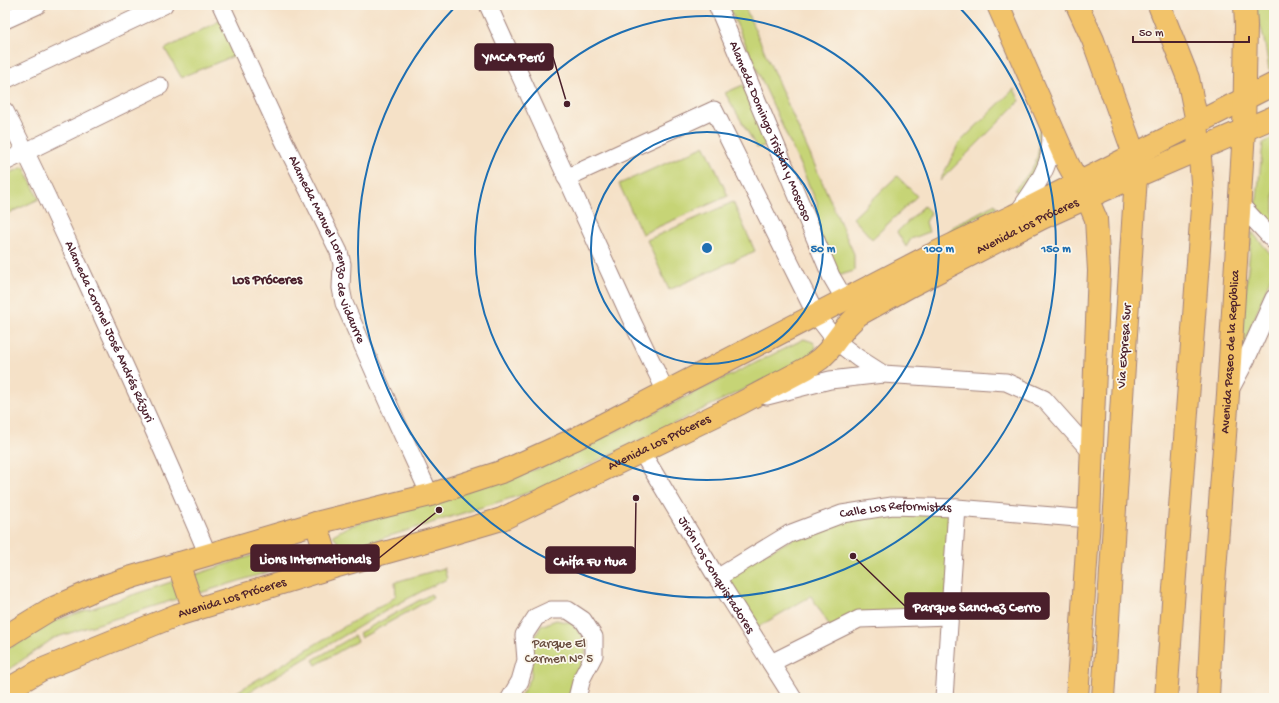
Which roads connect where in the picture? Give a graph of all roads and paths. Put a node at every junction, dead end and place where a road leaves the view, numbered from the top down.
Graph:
1 (38, 5) edge
2 (164, 5) edge
3 (221, 5) edge
4 (488, 5) edge
5 (717, 5) edge
6 (998, 5) edge
7 (1077, 5) edge
8 (1159, 5) edge
9 (1245, 5) edge
10 (5, 20) edge
11 (5, 80) edge
12 (1274, 84) edge
13 (160, 86) dead end
14 (1244, 99) junction
15 (5, 111) edge
16 (1274, 117) edge
17 (1197, 122) junction
18 (1051, 126) junction
19 (1244, 130) junction
20 (1199, 149) junction
21 (26, 152) junction
22 (1134, 154) junction
23 (5, 162) edge
24 (1136, 176) junction
25 (566, 178) junction
26 (1083, 190) junction
27 (1239, 203) junction
28 (1017, 214) junction
29 (1274, 241) edge
30 (1274, 298) edge
31 (845, 300) junction
32 (816, 315) junction
33 (836, 341) junction
34 (883, 374) junction
35 (666, 392) junction
36 (1228, 394) junction
37 (741, 403) junction
38 (641, 451) junction
39 (1092, 453) junction
40 (430, 495) junction
41 (957, 508) junction
42 (1089, 519) junction
43 (316, 523) junction
44 (208, 555) junction
45 (178, 563) junction
46 (330, 568) junction
47 (717, 578) junction
48 (194, 610) junction
49 (950, 616) junction
50 (5, 637) edge
51 (771, 663) junction
52 (5, 691) edge
53 (510, 698) edge
54 (577, 698) edge
55 (793, 698) edge
56 (944, 698) edge
57 (1077, 698) edge
58 (1103, 698) edge
59 (1166, 698) edge
60 (1208, 698) edge

1 - 10 street
2 - 11 street
3 - 40 street, Alameda Manuel Lorenzo de Vidaurre
4 - 25 street
5 - 31 street, Alameda Domingo Tristán y Moscoso
6 - 18 main road
7 - 22 main road, Via Expresa Sur
8 - 17 main road
9 - 14 main road, Avenida Paseo de la República
12 - 14 main road, Avenida Los Próceres
13 - 21 street
14 - 17 main road, Avenida Los Próceres
14 - 19 main road, Avenida Paseo de la República
15 - 21 street, Alameda Coronel José Andrés Rázuri
16 - 19 main road, Avenida Los Próceres
17 - 20 main road
17 - 22 main road, Avenida Los Próceres
18 - 26 main road
18 - 28 street
19 - 20 main road, Avenida Los Próceres
19 - 27 main road, Avenida Paseo de la República
20 - 24 main road, Avenida Los Próceres
20 - 59 main road
21 - 23 street
21 - 44 street, Alameda Coronel José Andrés Rázuri
22 - 24 main road, Via Expresa Sur
22 - 26 main road, Avenida Los Próceres
24 - 26 main road, Avenida Los Próceres
24 - 58 main road, Via Expresa Sur
25 - 32 street
25 - 35 street
26 - 28 main road, Avenida Los Próceres
26 - 33 main road, Avenida Los Próceres
26 - 39 main road
27 - 29 street
27 - 36 main road, Avenida Paseo de la República
28 - 31 main road, Avenida Los Próceres
30 - 36 street
31 - 32 main road, Avenida Los Próceres
32 - 33 street
32 - 35 main road, Avenida Los Próceres
33 - 34 street
33 - 37 main road, Avenida Los Próceres
34 - 37 street
34 - 39 street
35 - 40 main road, Avenida Los Próceres
36 - 60 main road, Avenida Paseo de la República
37 - 38 main road, Avenida Los Próceres
38 - 46 main road, Avenida Los Próceres
38 - 47 street, Jirón Los Conquistadores
39 - 42 main road
40 - 43 main road, Avenida Los Próceres
41 - 42 street, Calle Los Reformistas
41 - 47 street, Calle Los Reformistas
41 - 49 street
42 - 57 main road
43 - 44 main road, Avenida Los Próceres
43 - 46 main road
44 - 45 main road, Avenida Los Próceres
45 - 48 main road
45 - 50 main road, Avenida Los Próceres
46 - 48 main road, Avenida Los Próceres
47 - 51 street, Jirón Los Conquistadores
48 - 52 main road, Avenida Los Próceres
49 - 51 street
49 - 56 street
51 - 55 street, Jirón Los Conquistadores
53 - 54 street

